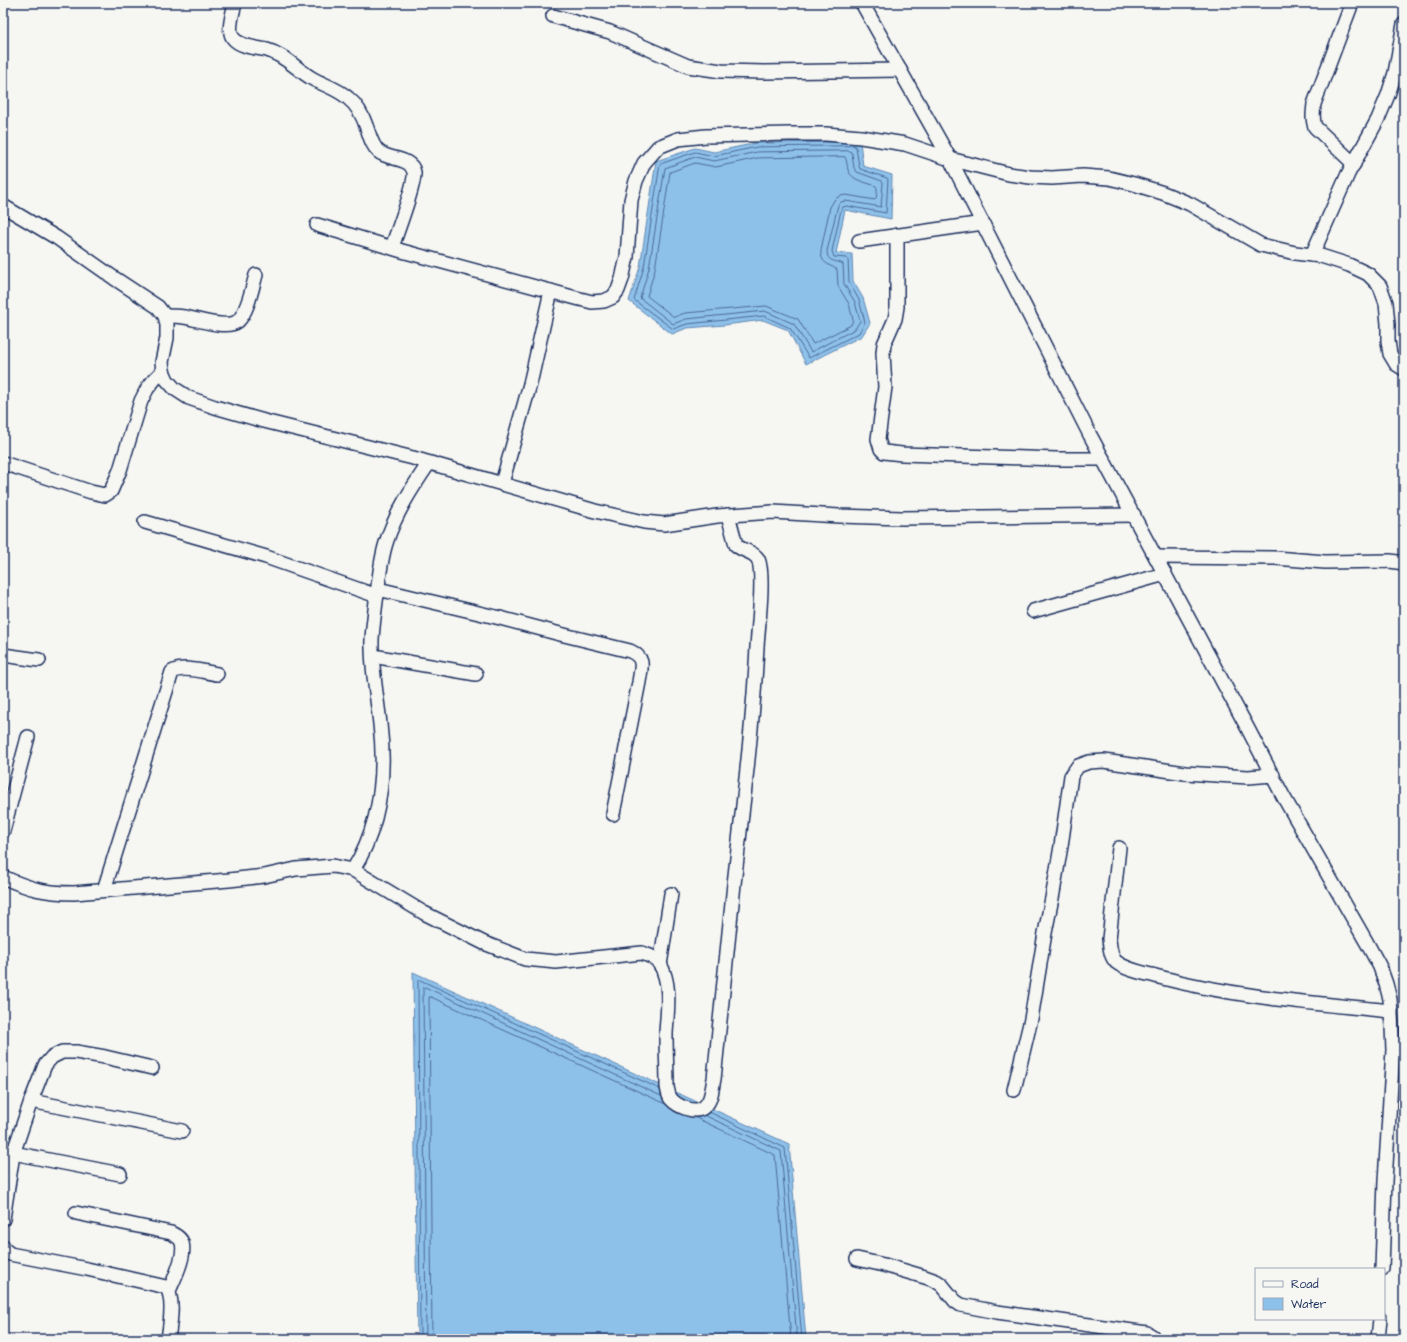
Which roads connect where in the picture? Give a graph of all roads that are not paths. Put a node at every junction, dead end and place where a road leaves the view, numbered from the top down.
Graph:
1 (235, 3) edge
2 (862, 3) edge
3 (1352, 3) edge
4 (553, 16) dead end
5 (1404, 24) edge
6 (900, 70) junction
7 (950, 159) junction
8 (1354, 164) junction
9 (3, 206) edge
10 (983, 223) junction
11 (317, 225) dead end
12 (897, 235) junction
13 (859, 241) dead end
14 (392, 247) junction
15 (1312, 255) junction
16 (256, 275) dead end
17 (551, 291) junction
18 (165, 316) junction
19 (1404, 369) edge
20 (163, 371) junction
21 (1103, 458) junction
22 (3, 463) edge
23 (429, 463) junction
24 (502, 483) junction
25 (728, 515) junction
26 (1134, 515) junction
27 (145, 522) dead end
28 (1156, 557) junction
29 (1404, 563) edge
30 (1165, 574) junction
31 (377, 592) junction
32 (1033, 611) dead end
33 (3, 655) edge
34 (373, 656) junction
35 (39, 660) dead end
36 (217, 674) dead end
37 (476, 674) dead end
38 (28, 737) dead end
39 (1273, 775) junction
40 (613, 814) dead end
41 (3, 831) edge
42 (1119, 848) dead end
43 (356, 872) junction
44 (3, 876) edge
45 (104, 890) junction
46 (671, 894) dead end
47 (660, 965) junction
48 (1391, 1011) junction
49 (152, 1068) dead end
50 (1014, 1090) dead end
51 (31, 1101) junction
52 (182, 1131) dead end
53 (8, 1152) edge
54 (120, 1174) dead end
55 (76, 1213) dead end
56 (3, 1219) edge
57 (3, 1246) edge
58 (857, 1259) dead end
59 (1382, 1268) edge
60 (169, 1291) junction
61 (1380, 1320) edge
62 (168, 1339) edge
63 (1154, 1339) edge
64 (1378, 1339) edge

1 - 14 street
2 - 6 street
3 - 8 street
4 - 6 street
5 - 8 street
6 - 7 street
7 - 10 street
7 - 15 street
7 - 17 street
8 - 15 street
9 - 18 street
10 - 12 street
10 - 21 street
11 - 14 street
12 - 13 street
12 - 21 street
14 - 17 street
15 - 19 street
16 - 18 street
17 - 24 street
18 - 20 street
20 - 22 street
20 - 23 street
21 - 26 street
23 - 24 street
23 - 31 street
24 - 25 street
25 - 26 street
25 - 47 street
26 - 28 street
27 - 31 street
28 - 29 street
28 - 30 street
30 - 32 street
30 - 39 street
31 - 34 street
31 - 40 street
33 - 35 street
34 - 37 street
34 - 43 street
36 - 45 street
38 - 41 street
39 - 48 street
39 - 50 street
42 - 48 street
43 - 45 street
43 - 47 street
44 - 45 street
46 - 47 street
48 - 59 street
49 - 51 street
51 - 52 street
51 - 53 street
53 - 54 street
53 - 56 street
55 - 60 street
57 - 60 street
58 - 63 street
60 - 62 street
61 - 64 street

